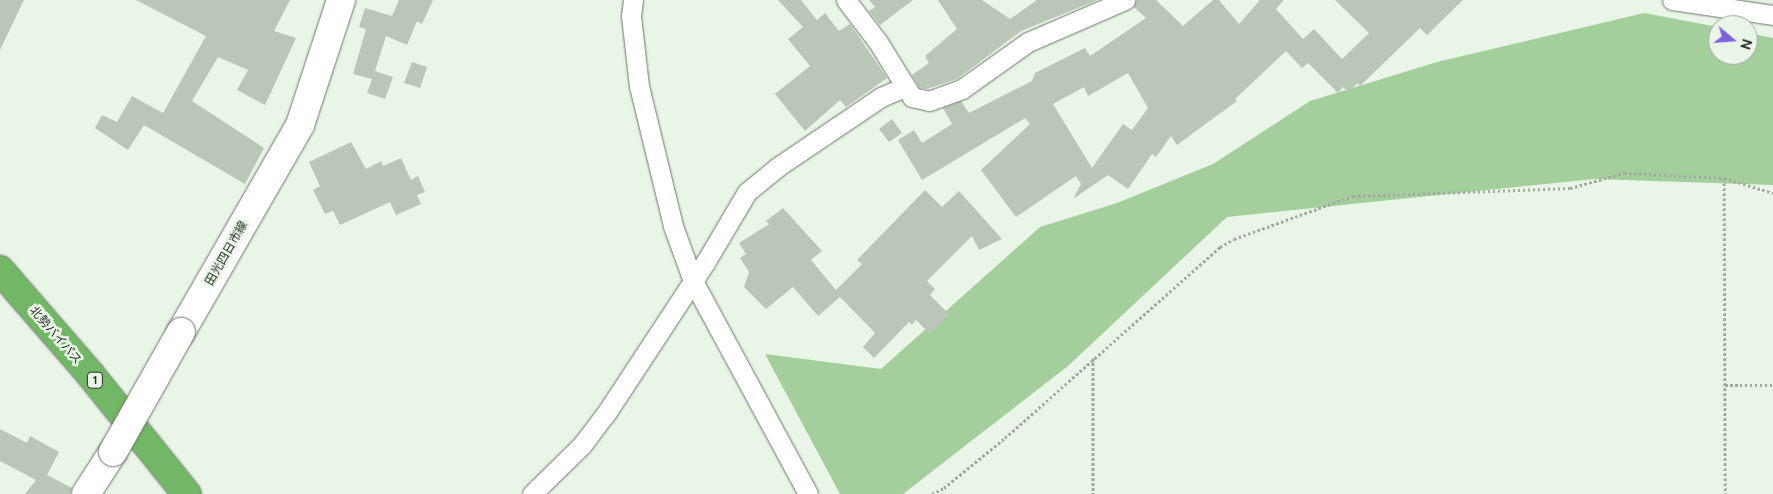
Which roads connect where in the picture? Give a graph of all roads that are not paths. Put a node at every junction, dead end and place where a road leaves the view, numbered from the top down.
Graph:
1 (341, 0) edge
2 (633, 0) edge
3 (846, 0) edge
4 (1125, 0) edge
5 (1672, 0) edge
6 (1773, 15) edge
7 (904, 87) junction
8 (0, 270) edge
9 (693, 281) junction
10 (86, 494) edge
11 (187, 494) edge
12 (532, 494) edge
13 (808, 494) edge

1 - 10 main road, 田光四日市線, bridge
2 - 9 street
3 - 7 street
4 - 7 street
5 - 6 street
7 - 9 street
8 - 11 highway, 北勢バイパス / 1
9 - 12 street
9 - 13 street

